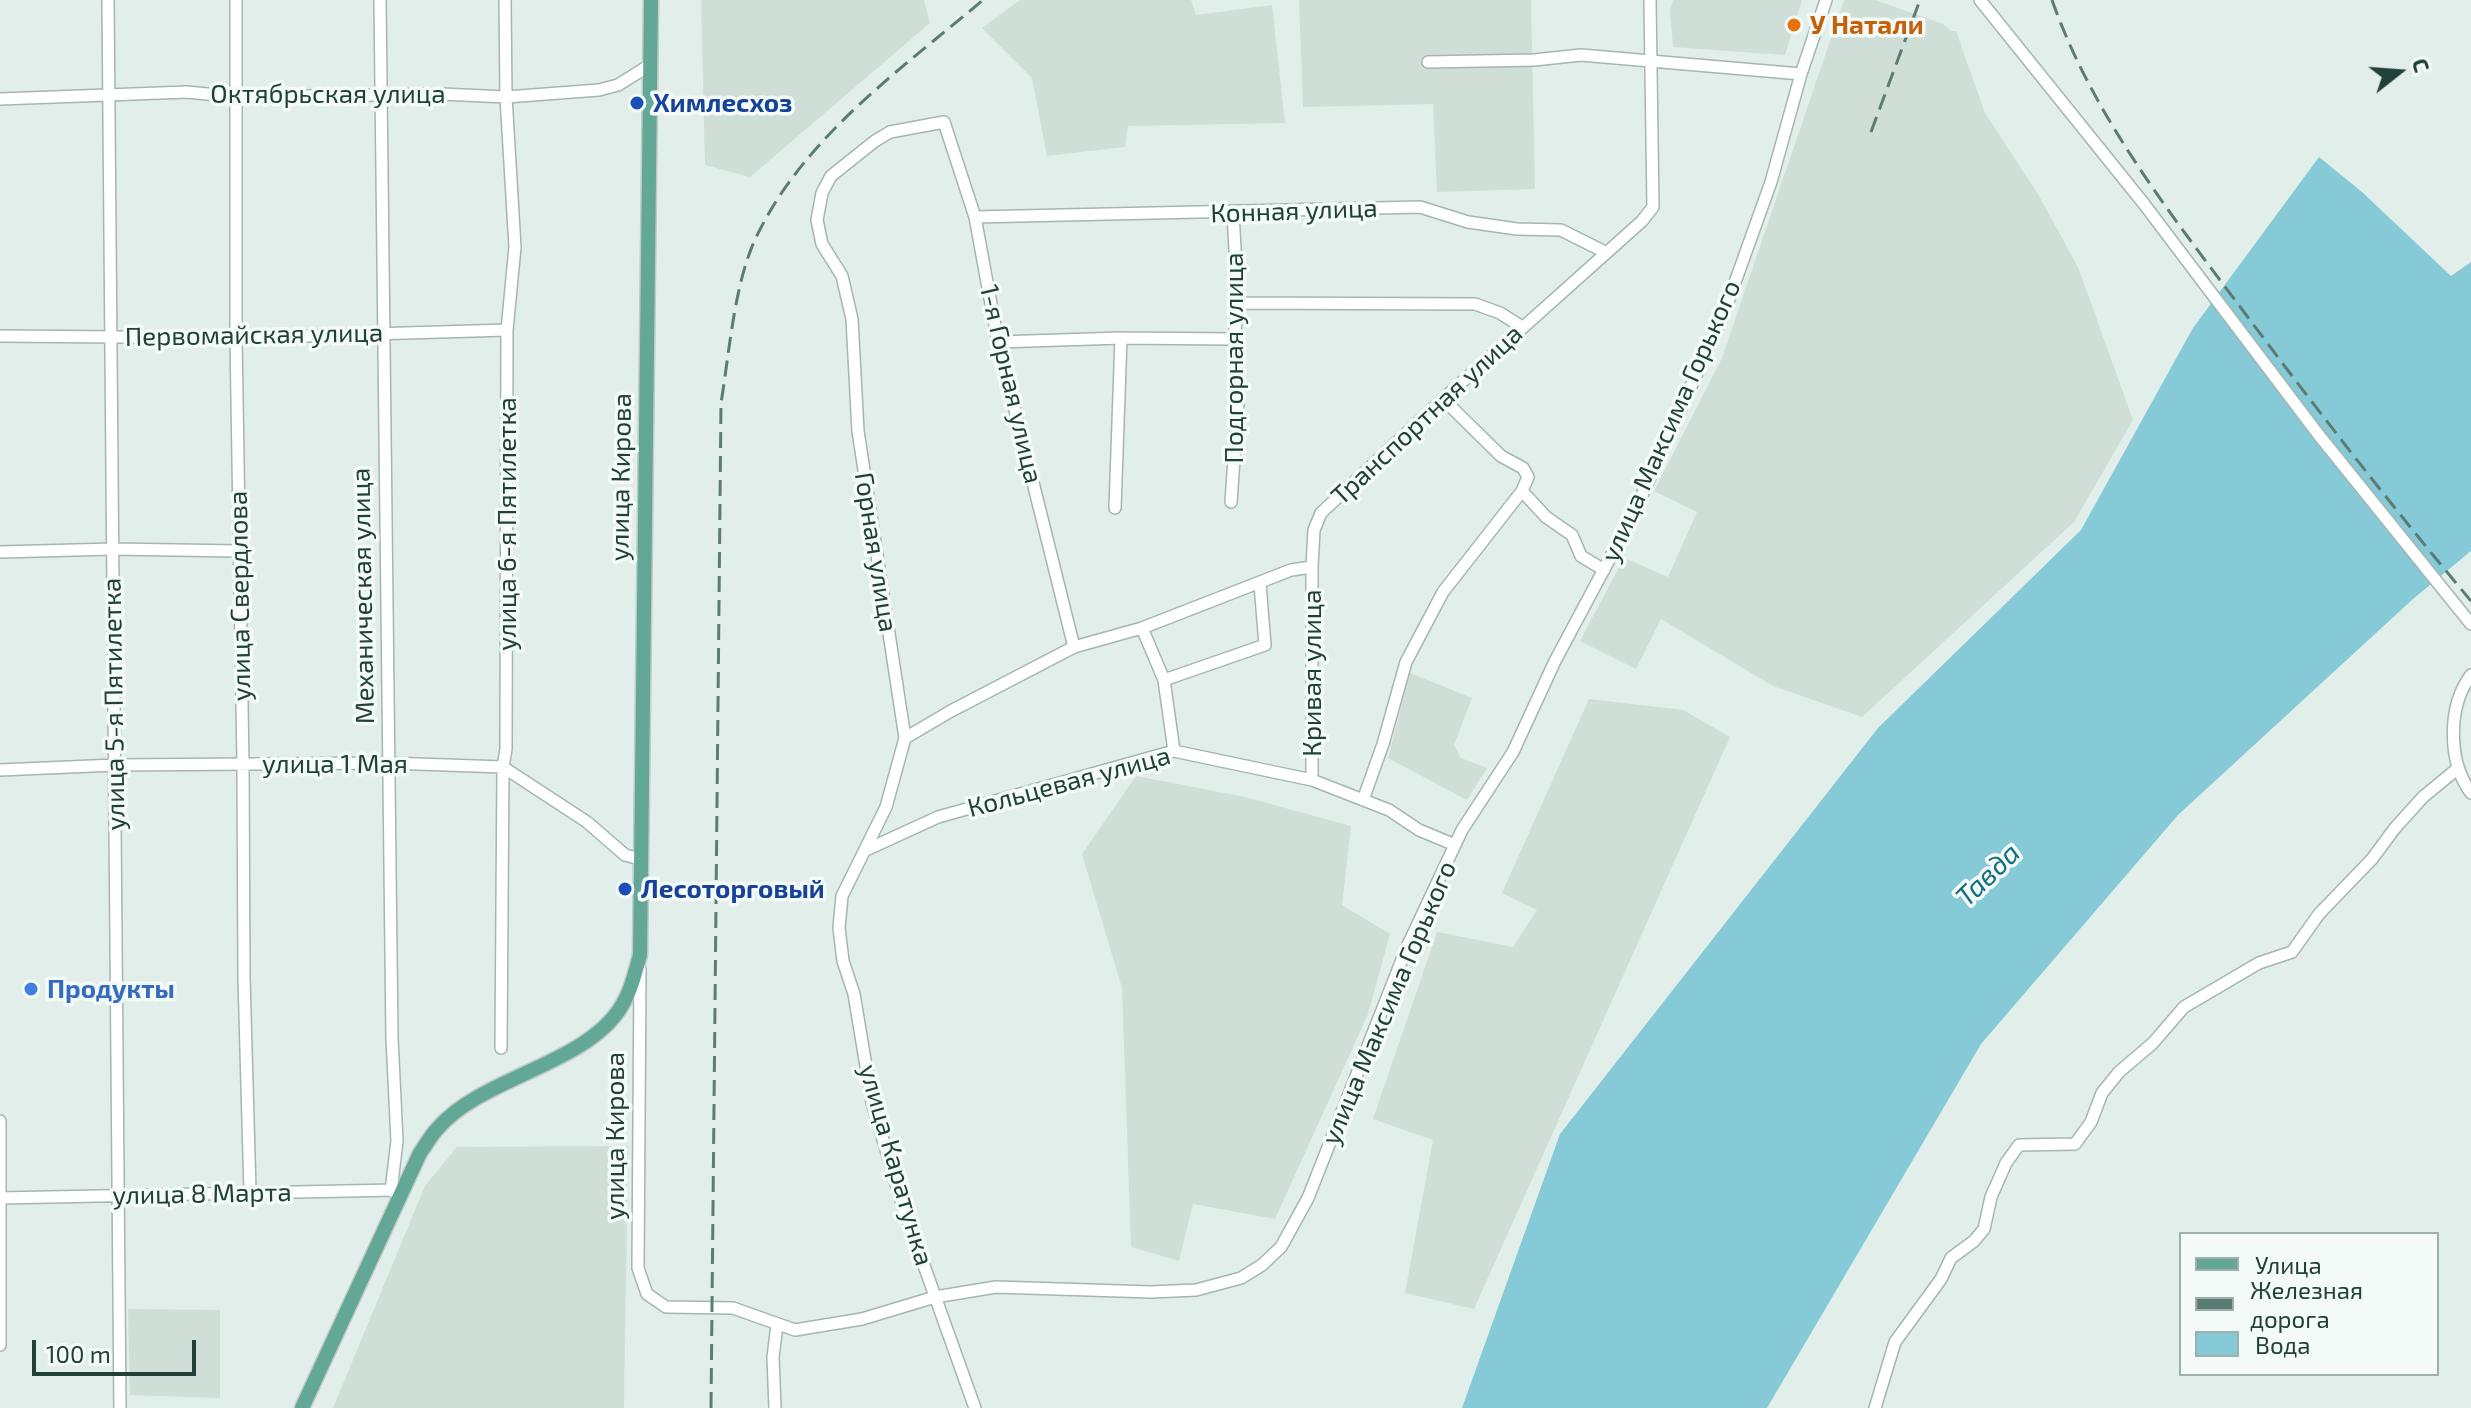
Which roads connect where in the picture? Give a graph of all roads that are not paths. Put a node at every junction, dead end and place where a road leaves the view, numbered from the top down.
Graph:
1 (108, 0) edge
2 (236, 0) edge
3 (380, 0) edge
4 (505, 0) edge
5 (651, 0) edge
6 (1650, 0) edge
7 (1826, 0) edge
8 (1980, 0) edge
9 (1651, 61) junction
10 (1428, 62) dead end
11 (650, 65) junction
12 (1801, 74) junction
13 (108, 95) junction
14 (237, 97) junction
15 (379, 97) junction
16 (506, 97) junction
17 (0, 99) edge
18 (1233, 213) junction
19 (975, 217) junction
20 (818, 229) joint
21 (1605, 252) junction
22 (1238, 303) junction
23 (1522, 327) junction
24 (507, 330) junction
25 (385, 333) junction
26 (0, 336) edge
27 (110, 338) junction
28 (236, 338) junction
29 (1121, 338) junction
30 (1234, 339) junction
31 (998, 342) junction
32 (1443, 399) junction
33 (1522, 491) junction
34 (1231, 502) dead end
35 (1115, 508) dead end
36 (113, 549) junction
37 (239, 551) junction
38 (0, 552) edge
39 (1312, 567) junction
40 (1604, 570) junction
41 (1260, 584) junction
42 (2471, 624) edge
43 (1142, 628) junction
44 (1074, 647) junction
45 (2471, 675) edge
46 (1164, 680) junction
47 (905, 738) junction
48 (1174, 751) junction
49 (389, 763) junction
50 (243, 764) junction
51 (115, 765) junction
52 (503, 767) junction
53 (2457, 769) junction
54 (0, 770) edge
55 (1312, 780) junction
56 (2471, 793) edge
57 (1363, 800) junction
58 (1455, 845) junction
59 (866, 850) junction
60 (640, 859) junction
61 (854, 872) joint
62 (640, 955) junction
63 (501, 1048) dead end
64 (0, 1121) edge
65 (397, 1190) junction
66 (250, 1192) junction
67 (119, 1196) junction
68 (0, 1198) edge
69 (638, 1268) joint
70 (935, 1297) junction
71 (777, 1325) junction
72 (0, 1345) edge
73 (120, 1408) edge
74 (302, 1408) edge
75 (775, 1408) edge
76 (975, 1408) edge
77 (1875, 1408) edge

1 - 13 street, улица 5-я Пятилетка
2 - 14 street, улица Свердлова
3 - 15 street, Механическая улица
4 - 16 street, улица 6-я Пятилетка
5 - 11 main road, улица Кирова
6 - 9 street
7 - 12 street, улица Максима Горького
8 - 42 street
9 - 10 street
9 - 12 street
9 - 21 street, Транспортная улица
11 - 16 street, Октябрьская улица
11 - 60 main road, улица Кирова
12 - 40 street, улица Максима Горького
13 - 14 street, Октябрьская улица
13 - 17 street, Октябрьская улица
13 - 27 street, улица 5-я Пятилетка
14 - 15 street, Октябрьская улица
14 - 28 street, улица Свердлова
15 - 16 street, Октябрьская улица
15 - 25 street, Механическая улица
16 - 24 street, улица 6-я Пятилетка
18 - 19 street, Конная улица
18 - 21 street, Конная улица
18 - 22 street, Подгорная улица
19 - 20 street, 1-я Горная улица
19 - 31 street, 1-я Горная улица
20 - 47 street, Горная улица
21 - 23 street, Транспортная улица
22 - 23 street
22 - 30 street, Подгорная улица
23 - 32 street, Транспортная улица
24 - 25 street, Первомайская улица
24 - 52 street, улица 6-я Пятилетка
25 - 28 street, Первомайская улица
25 - 49 street, Механическая улица
26 - 27 street, Первомайская улица
27 - 28 street, Первомайская улица
27 - 36 street, улица 5-я Пятилетка
28 - 37 street, улица Свердлова
29 - 30 street
29 - 31 street
29 - 35 street
30 - 34 street, Подгорная улица
31 - 44 street, 1-я Горная улица
32 - 33 street
32 - 39 street, Транспортная улица
33 - 40 street
33 - 57 street
36 - 37 street
36 - 38 street
36 - 51 street, улица 5-я Пятилетка
37 - 50 street, улица Свердлова
39 - 41 street
39 - 55 street, Кривая улица
40 - 58 street, улица Максима Горького
41 - 43 street
41 - 46 street
43 - 44 street
43 - 46 street
44 - 47 street
45 - 53 street
46 - 48 street
47 - 59 street, Горная улица
48 - 55 street, Кольцевая улица
48 - 59 street, Кольцевая улица
49 - 50 street, улица 1 Мая
49 - 52 street, улица 1 Мая
49 - 65 street, Механическая улица
50 - 51 street, улица 1 Мая
50 - 66 street, улица Свердлова
51 - 54 street, улица 1 Мая
51 - 67 street, улица 5-я Пятилетка
52 - 60 street
52 - 63 street, улица 6-я Пятилетка
53 - 56 street
53 - 77 street
55 - 57 street, Кольцевая улица
57 - 58 street, Кольцевая улица
58 - 70 street, улица Максима Горького
59 - 61 street, Горная улица
60 - 62 main road, улица Кирова
61 - 70 street, улица Каратунка
62 - 65 main road, улица Кирова
62 - 69 street, улица Кирова
64 - 68 street
65 - 66 street, улица 8 Марта
65 - 74 main road, Механическая улица
66 - 67 street, улица 8 Марта
67 - 68 street, улица 8 Марта
67 - 73 street, улица 5-я Пятилетка
68 - 72 street
69 - 71 street, улица Максима Горького
70 - 71 street, улица Максима Горького
70 - 76 street, улица Каратунка
71 - 75 street

